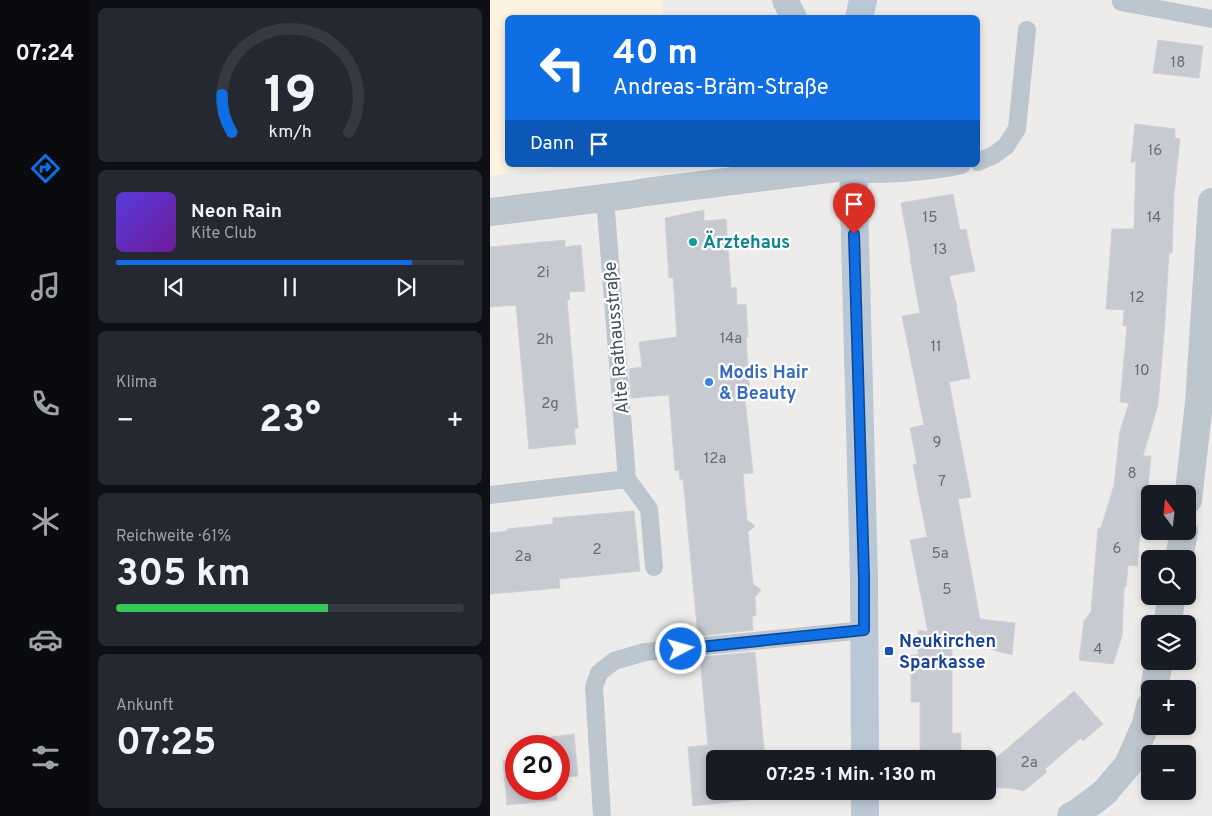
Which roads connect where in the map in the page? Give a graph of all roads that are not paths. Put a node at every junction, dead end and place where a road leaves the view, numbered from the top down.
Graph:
1 (786, 0) edge
2 (863, 0) edge
3 (1120, 2) dead end
4 (793, 15) edge
5 (860, 15) edge
6 (1212, 19) edge
7 (1027, 30) dead end
8 (980, 161) edge
9 (954, 167) edge
10 (853, 168) edge
11 (605, 198) junction
12 (1212, 202) edge
13 (490, 212) edge
14 (627, 479) junction
15 (1190, 485) edge
16 (490, 495) edge
17 (654, 567) dead end
18 (864, 630) junction
19 (1141, 735) edge
20 (865, 750) edge
21 (865, 800) edge
22 (602, 816) edge
23 (865, 816) edge
24 (1071, 816) edge

1 - 4 street
2 - 5 main road
3 - 6 lane
7 - 8 lane
9 - 10 lane
10 - 11 street
10 - 18 main road
11 - 13 street
11 - 14 lane, Alte Rathausstraße
12 - 15 street
14 - 16 lane
14 - 17 lane
18 - 20 main road
18 - 22 lane
19 - 24 street
21 - 23 main road

